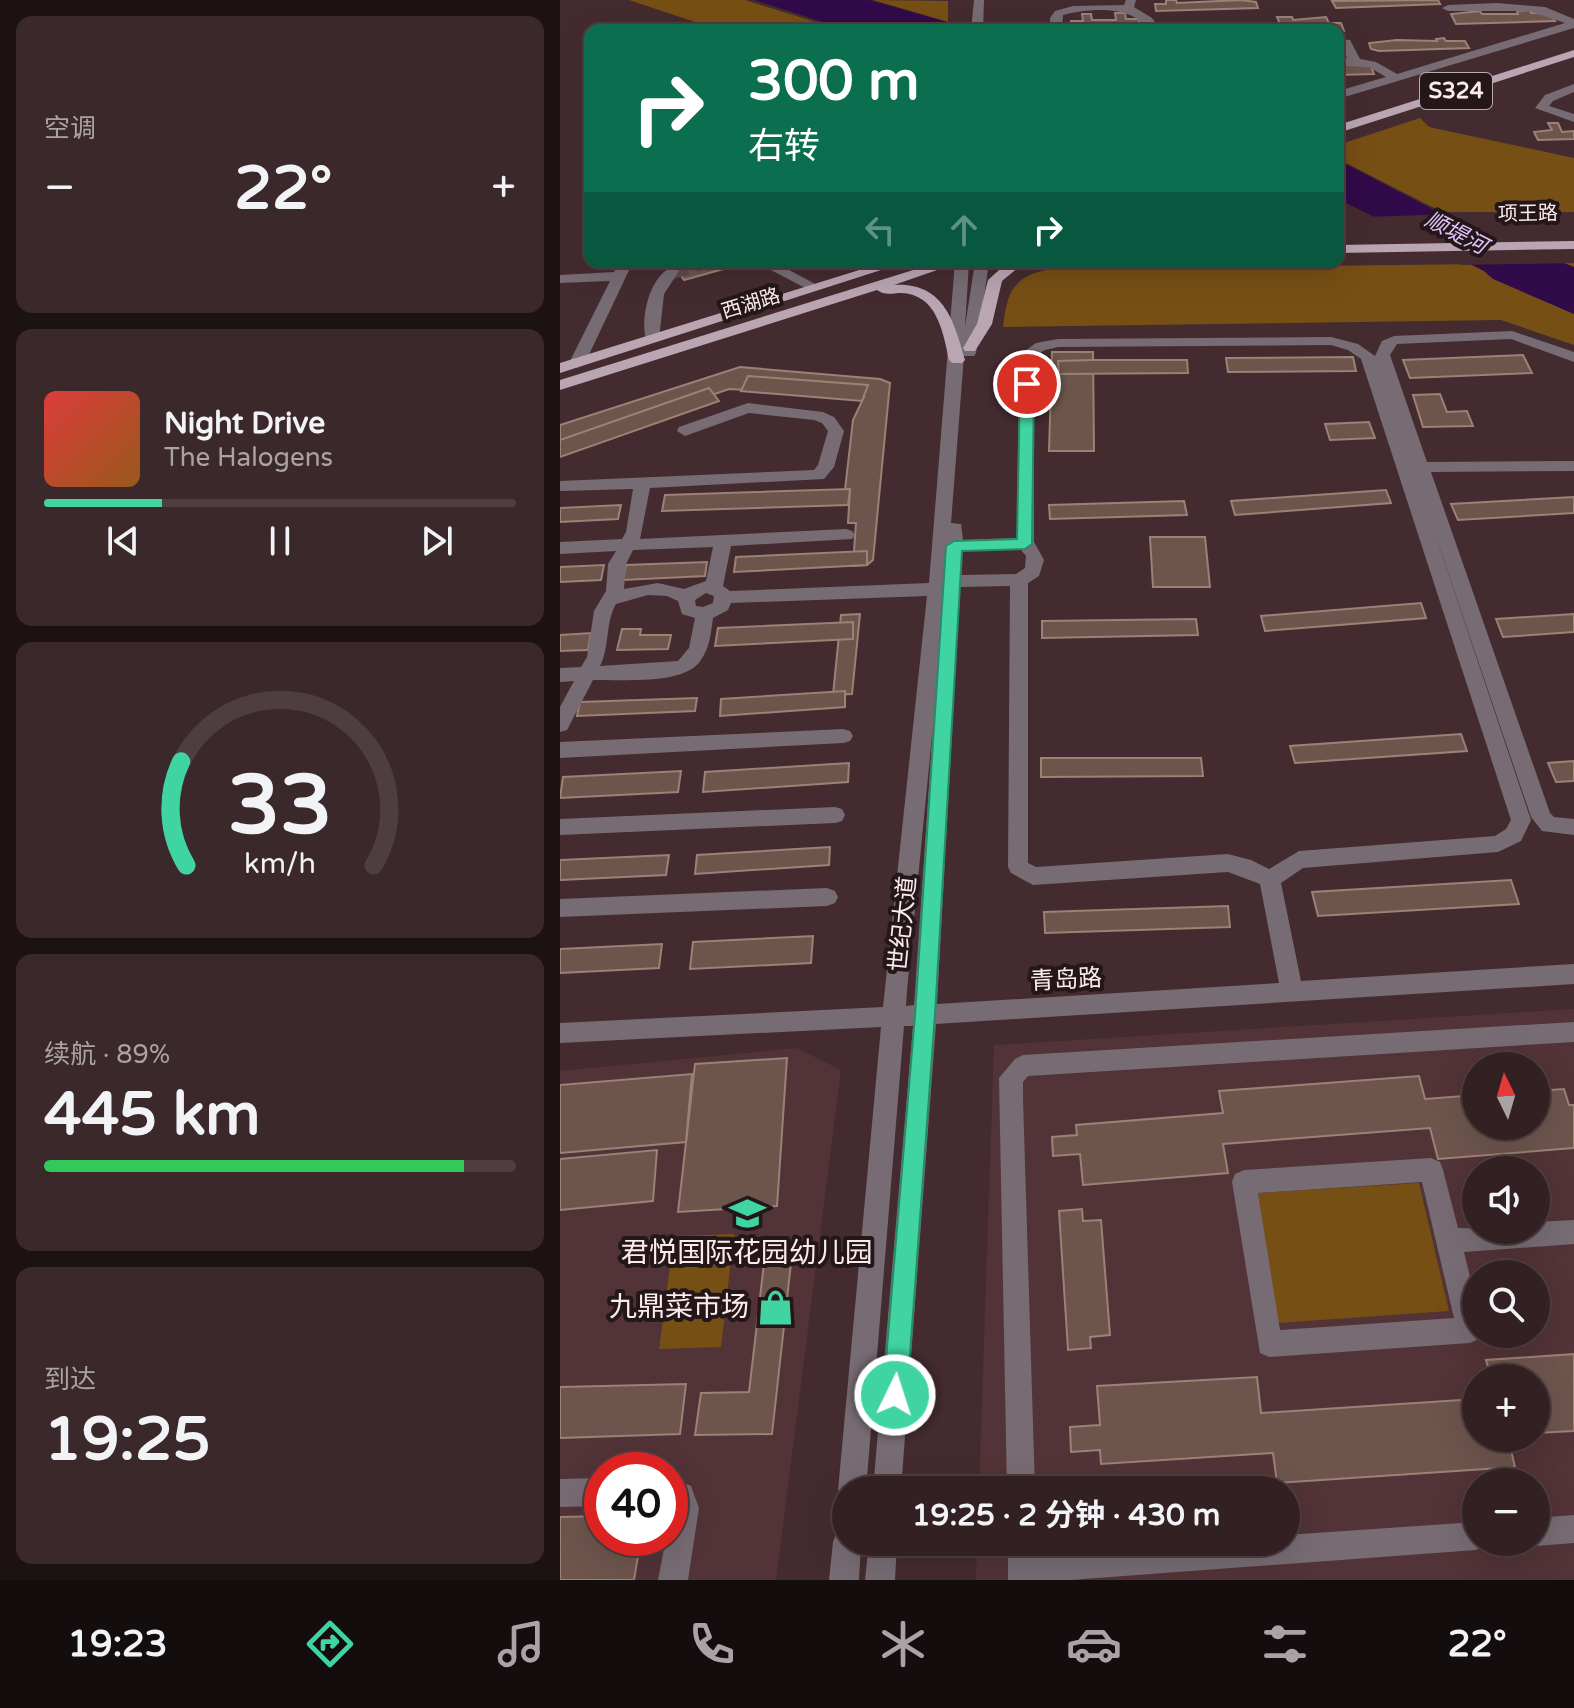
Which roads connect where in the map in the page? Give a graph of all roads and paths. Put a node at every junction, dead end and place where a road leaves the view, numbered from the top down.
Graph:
1 (979, 0) edge
2 (991, 0) edge
3 (1130, 4) edge
4 (1448, 8) dead end
5 (1574, 23) edge
6 (977, 24) edge
7 (990, 24) edge
8 (1056, 24) edge
9 (1151, 24) edge
10 (1344, 42) edge
11 (1574, 53) edge
12 (1354, 60) dead end
13 (1344, 62) edge
14 (1396, 78) junction
15 (1574, 88) edge
16 (1344, 93) edge
17 (1574, 118) edge
18 (1344, 127) edge
19 (1574, 234) edge
20 (1344, 237) edge
21 (1574, 245) edge
22 (1344, 249) edge
23 (775, 268) edge
24 (866, 268) edge
25 (880, 268) edge
26 (934, 268) edge
27 (962, 268) edge
28 (981, 268) edge
29 (1009, 268) edge
30 (622, 269) edge
31 (672, 271) dead end
32 (560, 279) edge
33 (814, 287) junction
34 (782, 298) junction
35 (783, 315) junction
36 (652, 339) junction
37 (963, 354) junction
38 (1574, 357) edge
39 (577, 363) junction
40 (560, 368) edge
41 (560, 385) edge
42 (685, 431) dead end
43 (1574, 466) edge
44 (1420, 467) junction
45 (642, 483) junction
46 (560, 486) edge
47 (846, 535) dead end
48 (723, 541) junction
49 (1025, 544) junction
50 (627, 545) junction
51 (947, 546) junction
52 (560, 548) edge
53 (1019, 580) junction
54 (942, 583) junction
55 (719, 592) junction
56 (686, 598) junction
57 (609, 600) junction
58 (705, 614) junction
59 (587, 674) junction
60 (560, 675) edge
61 (560, 725) edge
62 (843, 736) dead end
63 (560, 750) edge
64 (835, 815) dead end
65 (560, 827) edge
66 (1574, 827) edge
67 (1270, 879) junction
68 (827, 897) dead end
69 (560, 908) edge
70 (1574, 974) edge
71 (1292, 993) junction
72 (925, 1015) junction
73 (894, 1016) junction
74 (1574, 1032) edge
75 (560, 1033) edge
76 (1574, 1232) edge
77 (1448, 1241) junction
78 (853, 1476) edge
79 (888, 1476) edge
80 (1021, 1476) edge
81 (584, 1492) edge
82 (560, 1493) edge
83 (1574, 1529) edge
84 (1550, 1531) edge
85 (1462, 1537) edge
86 (677, 1556) edge
87 (846, 1556) edge
88 (882, 1556) edge
89 (1023, 1564) edge
90 (673, 1580) edge
91 (844, 1580) edge
92 (880, 1580) edge

1 - 6 street
2 - 7 street
3 - 8 street
3 - 9 street
4 - 5 street
5 - 14 street
10 - 12 street
11 - 18 main road, S324
13 - 14 street
14 - 16 street
15 - 17 street
19 - 20 main road, 项王路
21 - 22 main road, 项王路
23 - 33 street
24 - 33 main road
25 - 34 main road, 西湖路
26 - 35 main road, 西湖路
27 - 37 street, 世纪大道
28 - 37 street, 世纪大道
29 - 37 main road
30 - 32 street
30 - 39 street
31 - 36 street
33 - 34 main road
34 - 36 main road, 西湖路
35 - 37 main road
35 - 41 main road, 西湖路
36 - 39 main road, 西湖路
37 - 51 street, 世纪大道
38 - 44 street
39 - 40 main road, 西湖路
42 - 45 street
43 - 44 street
44 - 66 street
45 - 46 street
45 - 50 street
47 - 48 street
48 - 50 street
48 - 55 street
49 - 51 street
49 - 53 street
49 - 67 street
50 - 52 street
50 - 57 street
51 - 54 street, 世纪大道
53 - 54 street
53 - 67 street
54 - 55 street
54 - 72 street, 世纪大道
54 - 73 street, 世纪大道
55 - 56 street
55 - 58 street
56 - 57 street
56 - 58 street
57 - 59 street
58 - 59 street
59 - 60 street
59 - 61 street
62 - 63 street
64 - 65 street
67 - 71 street
68 - 69 street
70 - 71 street, 青岛路
71 - 72 street, 青岛路
72 - 73 street, 青岛路
72 - 79 street, 世纪大道
73 - 75 street, 青岛路
73 - 78 street, 世纪大道
74 - 80 street
76 - 77 street
77 - 77 street
81 - 82 street
83 - 84 street
85 - 89 street
86 - 90 street
87 - 91 street
88 - 92 street

